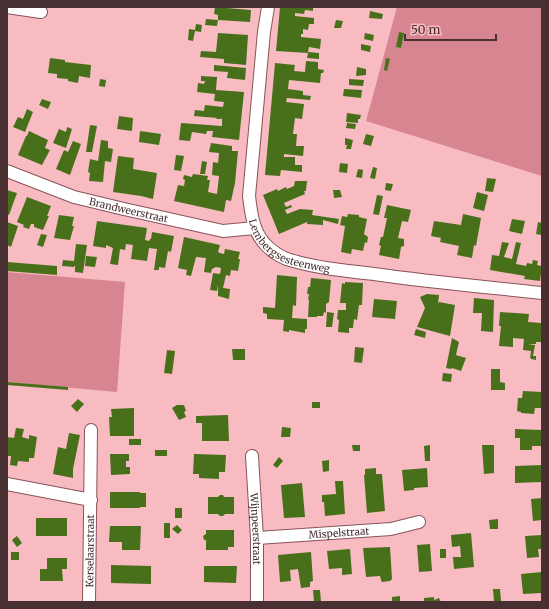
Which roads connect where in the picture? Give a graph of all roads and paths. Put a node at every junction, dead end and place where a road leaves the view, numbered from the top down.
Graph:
1 (7, 7) edge
2 (268, 7) edge
3 (41, 12) dead end
4 (7, 171) edge
5 (255, 228) junction
6 (542, 293) edge
7 (91, 430) dead end
8 (252, 456) dead end
9 (7, 484) edge
10 (91, 500) junction
11 (419, 522) dead end
12 (257, 538) junction
13 (89, 602) edge
14 (257, 602) edge

1 - 3 street
2 - 5 street, Lembergsesteenweg
4 - 5 street, Brandweerstraat
5 - 6 street, Lembergsesteenweg
7 - 10 street, Kerselaarstraat
8 - 12 street, Wijnpeerstraat
9 - 10 street, Kerselaarstraat
10 - 13 street, Kerselaarstraat
11 - 12 street, Mispelstraat
12 - 14 street, Wijnpeerstraat

